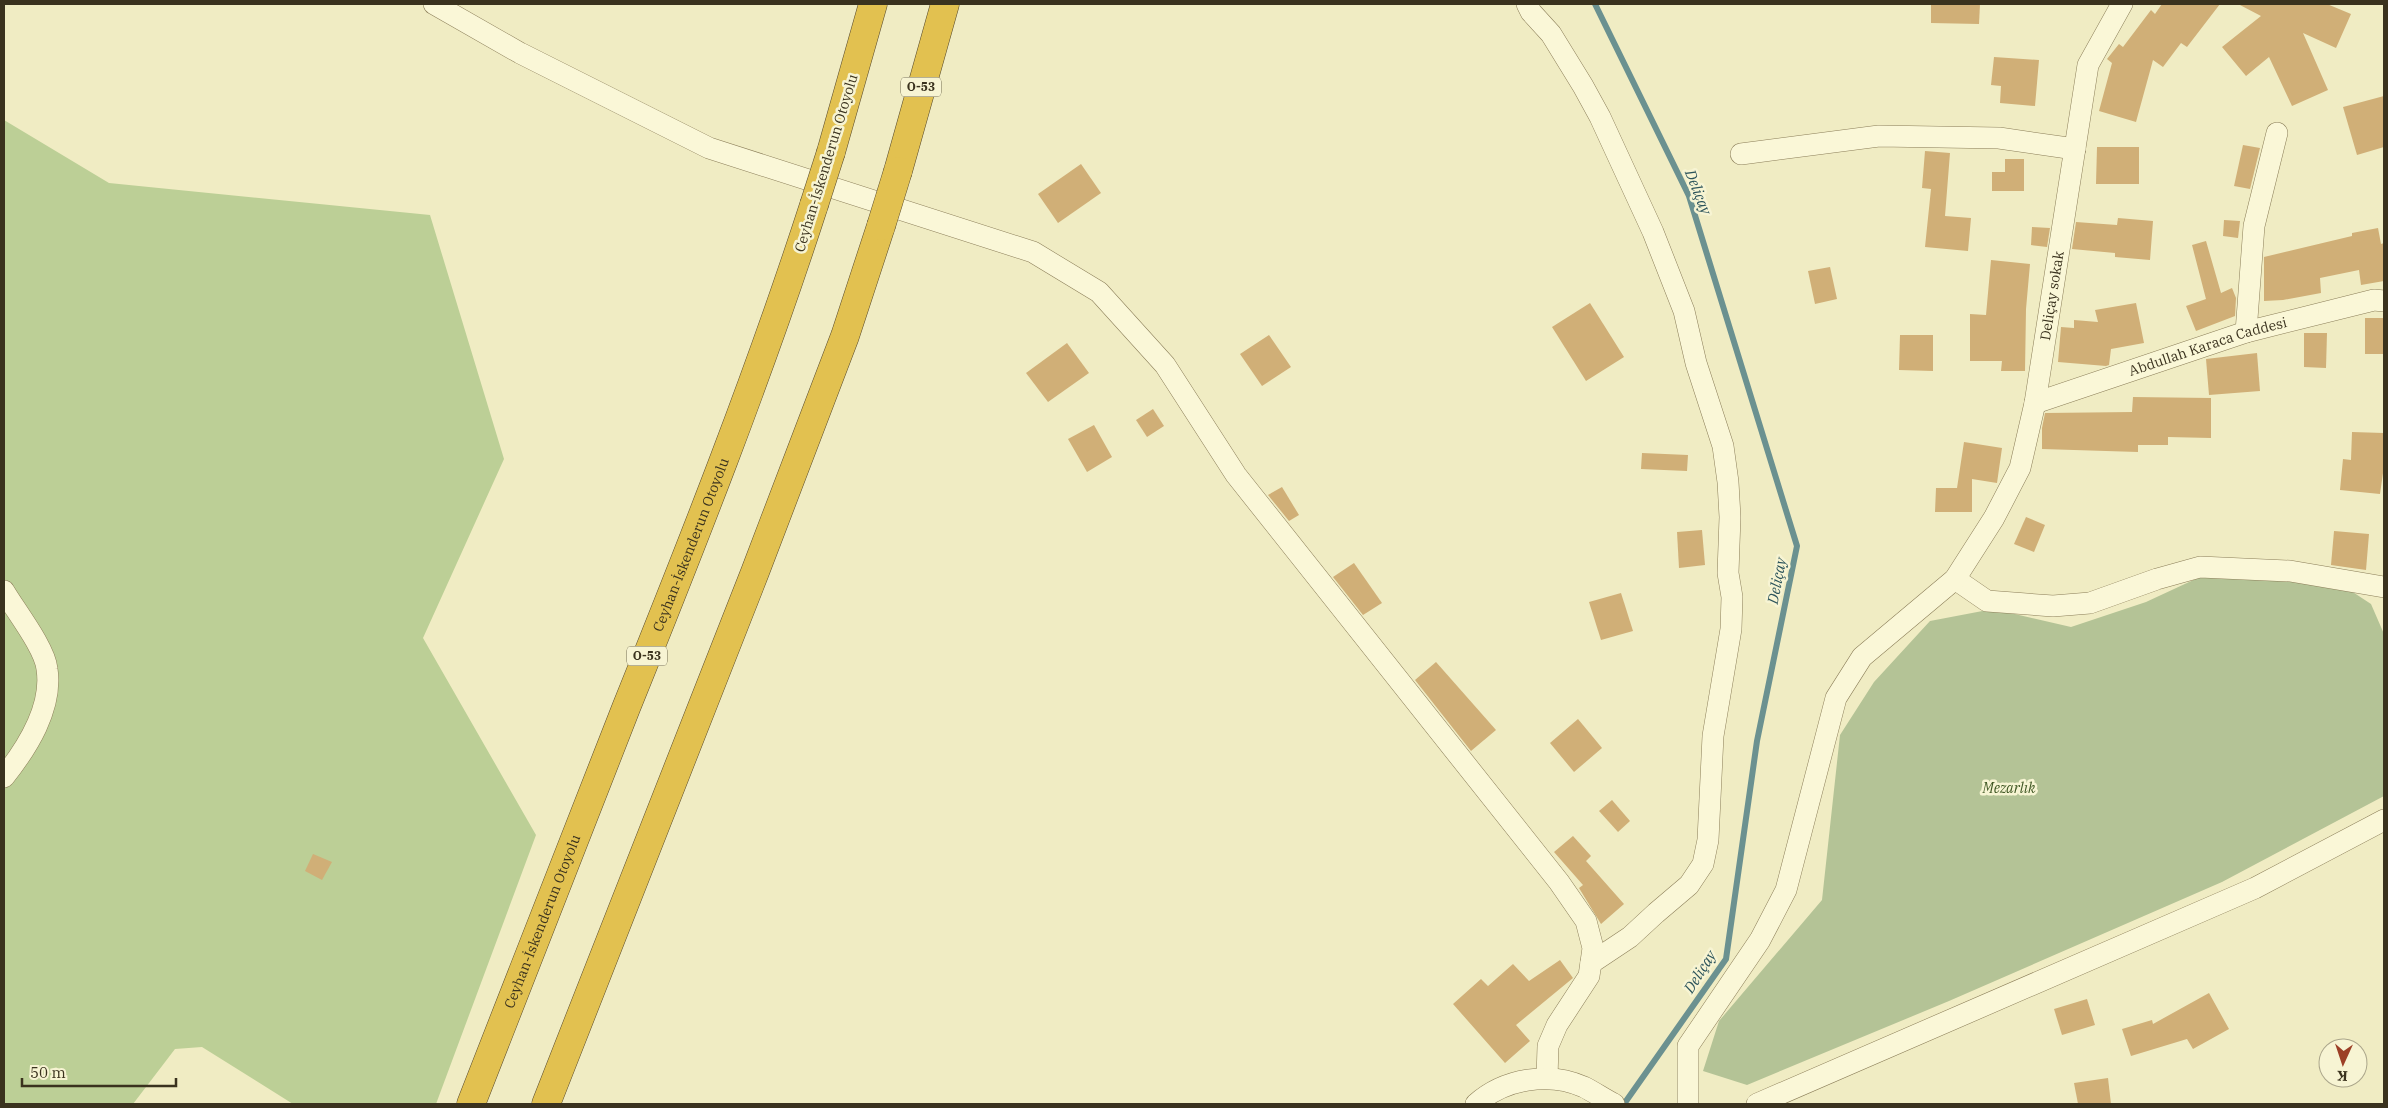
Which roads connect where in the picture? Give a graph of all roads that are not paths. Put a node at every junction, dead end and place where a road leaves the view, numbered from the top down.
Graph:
1 (434, 4) edge
2 (873, 4) edge
3 (945, 4) edge
4 (1527, 4) edge
5 (2122, 4) edge
6 (2277, 133) dead end
7 (2075, 149) junction
8 (1740, 154) dead end
9 (2384, 301) edge
10 (2246, 332) junction
11 (2035, 403) junction
12 (1955, 579) junction
13 (2384, 587) edge
14 (4, 591) edge
15 (4, 778) edge
16 (2384, 820) edge
17 (1591, 963) junction
18 (1547, 1078) junction
19 (472, 1104) edge
20 (546, 1104) edge
21 (1476, 1104) edge
22 (1614, 1104) edge
23 (1688, 1104) edge
24 (1758, 1104) edge

1 - 17 street
2 - 19 highway, Ceyhan-İskenderun Otoyolu / O-53, bridge
3 - 20 highway, O-53, bridge
4 - 17 street
5 - 7 street, Deliçay sokak
6 - 10 street
7 - 8 street
7 - 11 street, Deliçay sokak
9 - 10 street, Abdullah Karaca Caddesi
10 - 11 street, Abdullah Karaca Caddesi
11 - 12 street, Deliçay sokak
12 - 13 street
12 - 23 street, Deliçay sokak
14 - 15 street
16 - 24 street
17 - 18 street
18 - 21 street
18 - 22 street

